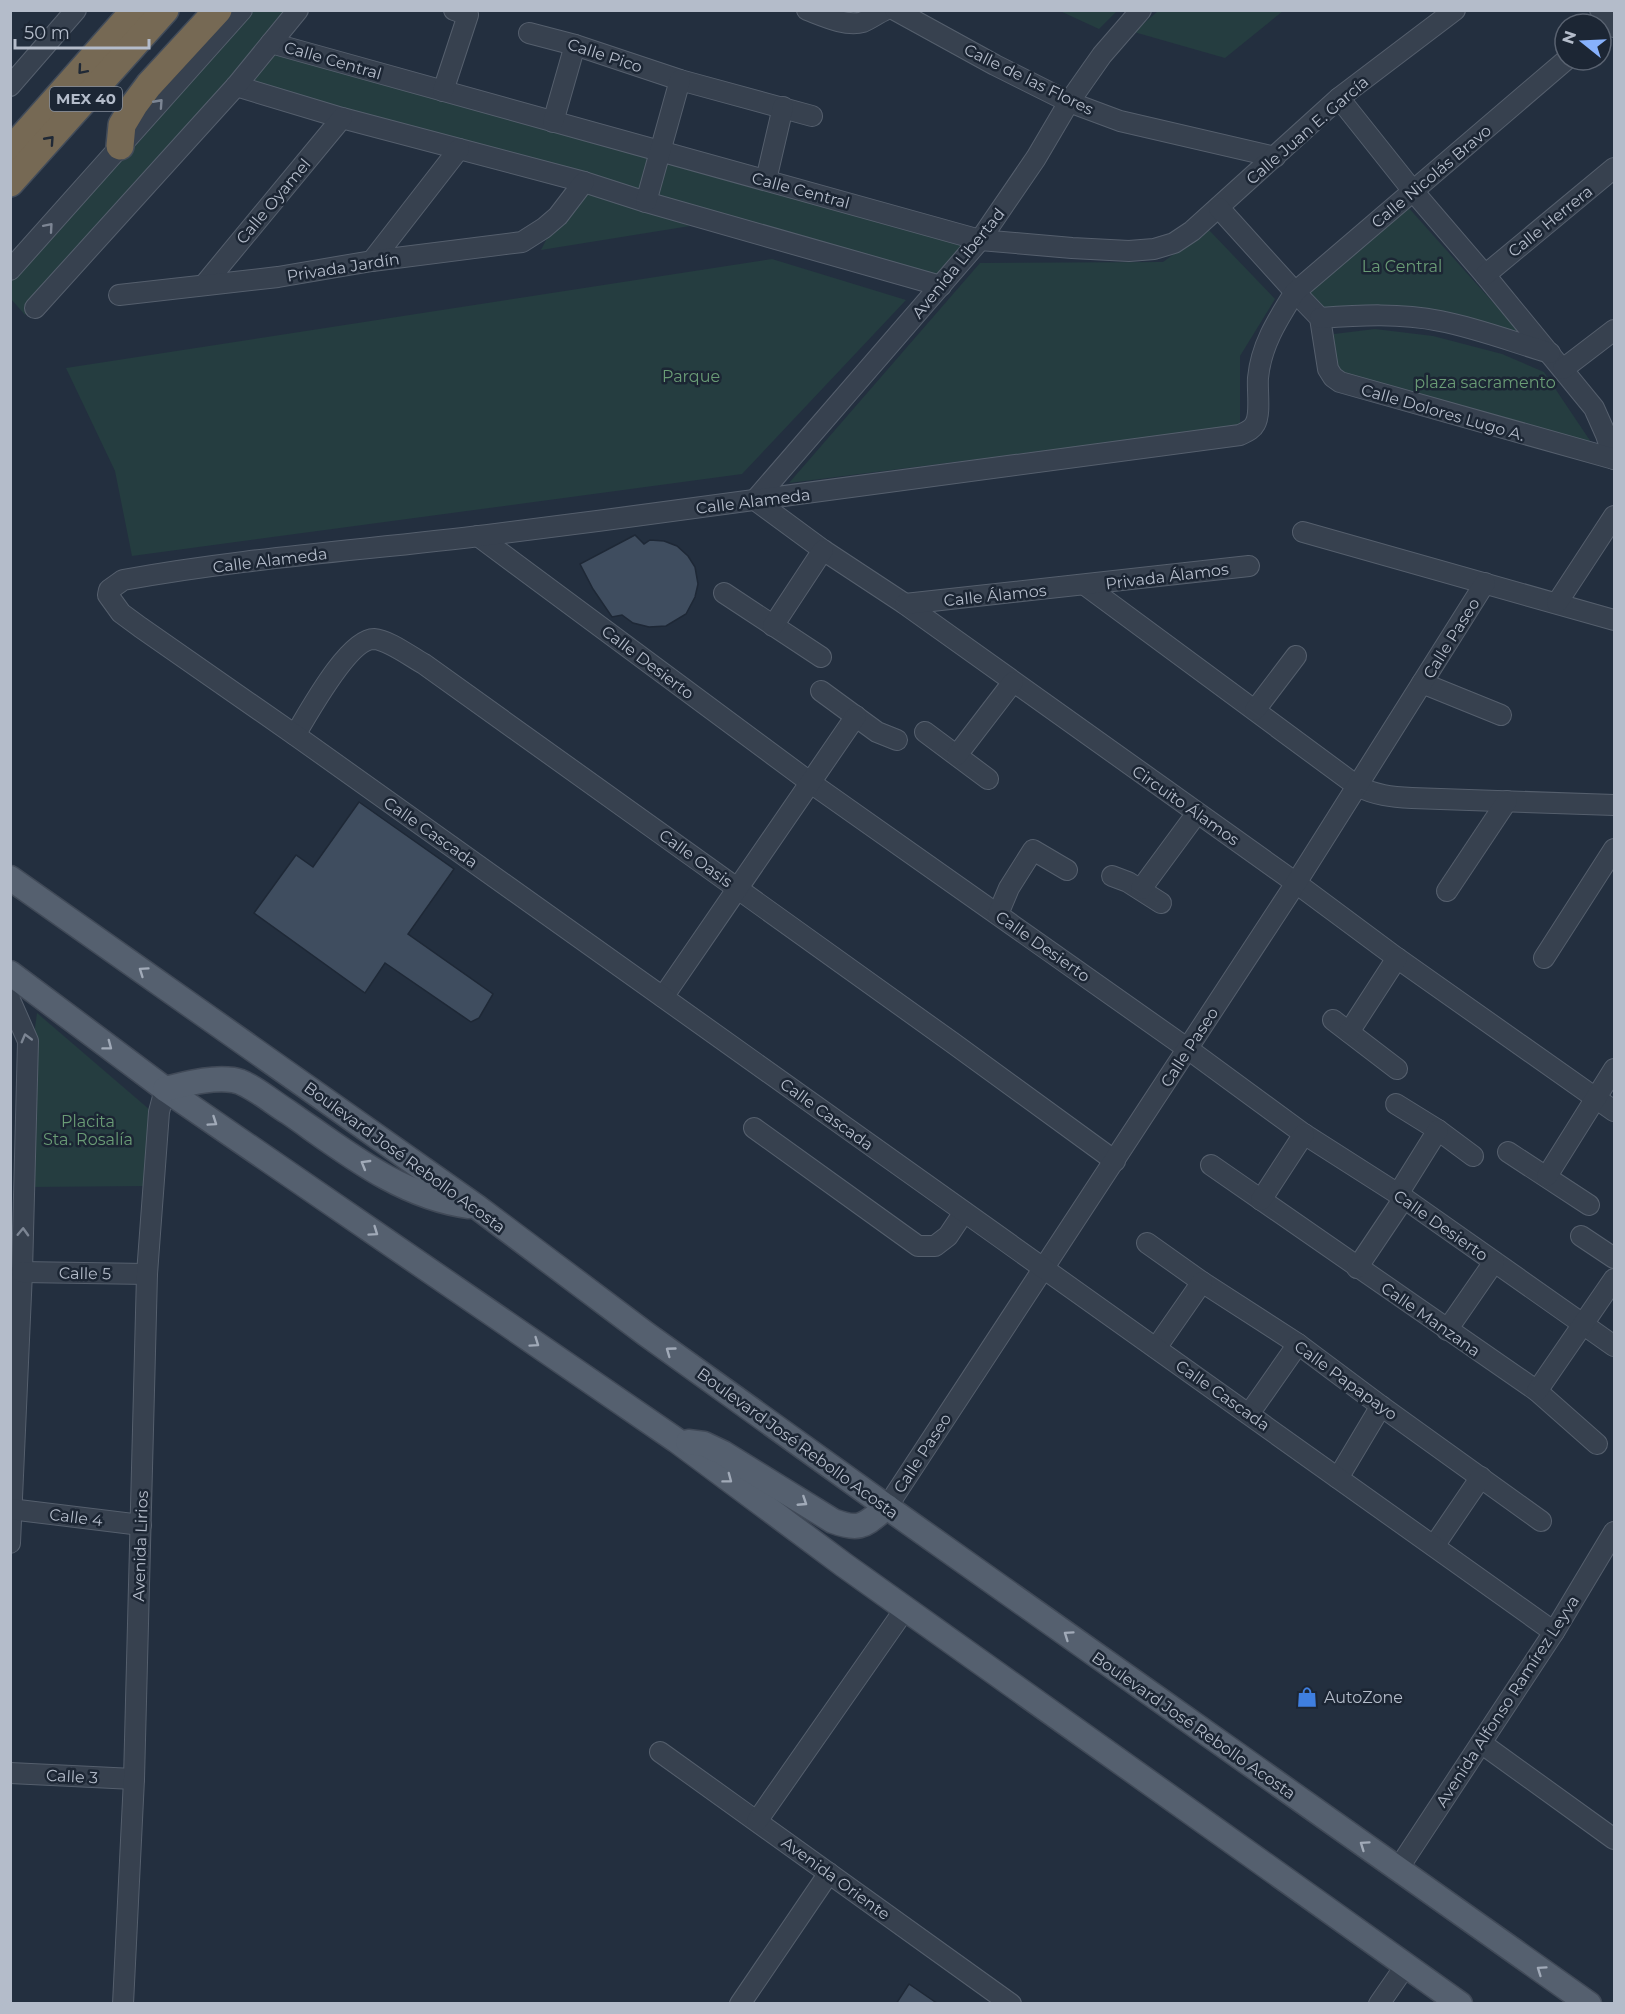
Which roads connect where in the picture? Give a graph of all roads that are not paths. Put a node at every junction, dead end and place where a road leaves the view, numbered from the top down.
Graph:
1 (76, 10) edge
2 (135, 10) edge
3 (218, 10) edge
4 (242, 10) edge
5 (298, 10) edge
6 (807, 10) edge
7 (885, 10) edge
8 (895, 10) edge
9 (1141, 10) edge
10 (1455, 10) edge
11 (164, 12) edge
12 (461, 13) edge
13 (529, 33) dead end
14 (271, 43) junction
15 (575, 45) junction
16 (1553, 71) edge
17 (680, 80) junction
18 (10, 86) edge
19 (236, 86) junction
20 (443, 92) junction
21 (1340, 98) junction
22 (1069, 102) junction
23 (783, 107) junction
24 (812, 116) dead end
25 (342, 118) junction
26 (553, 122) junction
27 (120, 146) junction
28 (459, 149) junction
29 (10, 151) edge
30 (660, 152) junction
31 (1275, 157) junction
32 (766, 180) junction
33 (1611, 180) edge
34 (584, 182) junction
35 (10, 183) edge
36 (1413, 191) junction
37 (646, 202) junction
38 (1219, 208) junction
39 (980, 240) junction
40 (372, 261) junction
41 (10, 270) edge
42 (1485, 275) junction
43 (204, 285) junction
44 (941, 286) junction
45 (1295, 292) junction
46 (119, 295) dead end
47 (35, 308) dead end
48 (1320, 318) junction
49 (1614, 330) edge
50 (1550, 353) junction
51 (1563, 369) junction
52 (1614, 459) edge
53 (755, 500) junction
54 (1614, 516) edge
55 (1303, 532) dead end
56 (478, 536) junction
57 (823, 550) junction
58 (1249, 566) dead end
59 (1485, 583) junction
60 (1084, 585) junction
61 (109, 590) joint
62 (724, 593) dead end
63 (1557, 603) junction
64 (905, 604) junction
65 (1614, 620) edge
66 (773, 626) junction
67 (1296, 656) dead end
68 (821, 657) dead end
69 (1013, 682) junction
70 (1422, 684) junction
71 (821, 691) dead end
72 (1255, 710) junction
73 (1501, 715) dead end
74 (856, 716) junction
75 (925, 732) dead end
76 (295, 735) junction
77 (897, 740) dead end
78 (957, 755) junction
79 (988, 779) dead end
80 (811, 783) junction
81 (1357, 786) junction
82 (1507, 801) junction
83 (1614, 804) edge
84 (1197, 813) junction
85 (1614, 849) edge
86 (1067, 870) dead end
87 (1112, 876) dead end
88 (10, 878) edge
89 (1296, 883) junction
90 (739, 889) junction
91 (1141, 889) junction
92 (1447, 891) dead end
93 (1161, 903) dead end
94 (998, 914) junction
95 (1397, 958) junction
96 (1544, 958) dead end
97 (10, 973) edge
98 (663, 997) junction
99 (10, 1000) edge
100 (1333, 1020) dead end
101 (1349, 1032) junction
102 (1188, 1049) junction
103 (1614, 1069) edge
104 (1397, 1070) dead end
105 (165, 1089) junction
106 (1596, 1098) junction
107 (1396, 1104) dead end
108 (1614, 1111) edge
109 (754, 1128) dead end
110 (1438, 1130) junction
111 (1304, 1134) junction
112 (1508, 1152) dead end
113 (1473, 1156) dead end
114 (1115, 1161) junction
115 (1211, 1165) dead end
116 (1547, 1176) junction
117 (1401, 1196) junction
118 (1261, 1200) junction
119 (1588, 1205) dead end
120 (477, 1207) junction
121 (964, 1212) junction
122 (1581, 1236) dead end
123 (1147, 1243) dead end
124 (1614, 1258) edge
125 (1494, 1262) junction
126 (1043, 1267) junction
127 (1357, 1268) junction
128 (22, 1272) junction
129 (147, 1274) junction
130 (1614, 1279) edge
131 (1202, 1282) junction
132 (1584, 1324) junction
133 (1447, 1330) junction
134 (1298, 1344) junction
135 (1614, 1346) edge
136 (1156, 1348) junction
137 (1537, 1392) junction
138 (1381, 1406) junction
139 (1249, 1414) junction
140 (13, 1432) edge
141 (676, 1440) junction
142 (1597, 1444) dead end
143 (1481, 1477) junction
144 (1338, 1478) junction
145 (886, 1507) junction
146 (11, 1509) edge
147 (1541, 1521) dead end
148 (141, 1525) junction
149 (1614, 1532) edge
150 (10, 1543) edge
151 (1434, 1546) junction
152 (905, 1609) junction
153 (1554, 1632) junction
154 (1481, 1743) junction
155 (660, 1752) dead end
156 (10, 1773) edge
157 (134, 1779) junction
158 (757, 1821) junction
159 (1614, 1839) edge
160 (1398, 1869) junction
161 (829, 1873) junction
162 (1406, 1965) junction
163 (123, 2004) edge
164 (740, 2004) edge
165 (1011, 2004) edge
166 (1379, 2004) edge
167 (1460, 2004) edge
168 (1588, 2004) edge

1 - 18 street
2 -> 29 highway, MEX 40
3 - 27 highway
27 -> 4 street
5 - 14 street
6 - 7 street
8 - 22 street, Calle de las Flores
9 - 22 street, Avenida Libertad
10 - 21 street, Calle Juan E. García
35 -> 11 highway, MEX 40
12 - 20 street
13 - 15 street, Calle Pico
14 - 19 street
14 - 20 street, Calle Central
15 - 17 street, Calle Pico
15 - 26 street
16 - 36 street, Calle Nicolás Bravo
17 - 23 street, Calle Pico
17 - 30 street
19 - 25 street
19 - 47 street
20 - 26 street, Calle Central
21 - 31 street, Calle Juan E. García
21 - 36 street
22 - 31 street, Calle de las Flores
22 - 39 street, Avenida Libertad
23 - 24 street, Calle Pico
23 - 32 street
25 - 28 street
25 - 43 street, Calle Oyamel
26 - 30 street, Calle Central
41 -> 27 street
28 - 34 street
28 - 40 street
30 - 32 street, Calle Central
30 - 37 street
31 - 38 street, Calle Juan E. García
32 - 39 street, Calle Central
33 - 42 street, Calle Herrera
34 - 37 street
34 - 40 street, Privada Jardín
36 - 42 street
36 - 45 street, Calle Nicolás Bravo
37 - 44 street
38 - 39 street, Calle Central
38 - 45 street
39 - 44 street, Avenida Libertad
40 - 43 street, Privada Jardín
42 - 50 street
43 - 46 street, Privada Jardín
44 - 53 street, Avenida Libertad
45 - 48 street
45 - 53 street, Calle Alameda
48 - 50 street
48 - 52 street, Calle Dolores Lugo A.
49 - 51 street
50 - 51 street
51 - 52 street
53 - 56 street, Calle Alameda
53 - 57 street, Circuito Álamos
54 - 63 street
55 - 59 street
56 - 61 street, Calle Alameda
56 - 80 street, Calle Desierto
57 - 64 street, Circuito Álamos
57 - 66 street
58 - 60 street, Privada Álamos
59 - 63 street
59 - 70 street, Calle Paseo
60 - 64 street, Calle Álamos
60 - 72 street
61 - 76 street, Calle Cascada
62 - 66 street
63 - 65 street
64 - 69 street, Circuito Álamos
66 - 68 street
67 - 72 street
69 - 78 street
69 - 84 street, Circuito Álamos
70 - 73 street
70 - 81 street, Calle Paseo
71 - 74 street
72 - 81 street
74 - 77 street
74 - 80 street
75 - 78 street
76 - 90 street, Calle Oasis
76 - 98 street, Calle Cascada
78 - 79 street
80 - 90 street
80 - 94 street, Calle Desierto
81 - 82 street
81 - 89 street, Calle Paseo
82 - 83 street
82 - 92 street
84 - 89 street, Circuito Álamos
84 - 91 street
85 - 96 street
86 - 94 street
87 - 91 street
120 -> 88 main road, Boulevard José Rebollo Acosta
89 - 95 street, Circuito Álamos
89 - 102 street, Calle Paseo
90 - 98 street
90 - 114 street, Calle Oasis
91 - 93 street
94 - 102 street, Calle Desierto
95 - 101 street
95 - 106 street, Circuito Álamos
97 -> 105 main road
98 - 121 street, Calle Cascada
128 -> 99 street
100 - 101 street
101 - 104 street
102 - 111 street, Calle Desierto
102 - 114 street, Calle Paseo
103 - 106 street
120 -> 105 main road
105 - 129 street, Avenida Lirios
105 -> 141 main road
106 - 108 street, Circuito Álamos
106 - 116 street
107 - 110 street
109 - 121 street
110 - 113 street
110 - 117 street
111 - 117 street, Calle Desierto
111 - 118 street
112 - 116 street
114 - 126 street, Calle Paseo
115 - 118 street, Calle Manzana
116 - 119 street
117 - 125 street, Calle Desierto
117 - 127 street
118 - 127 street, Calle Manzana
145 -> 120 main road, Boulevard José Rebollo Acosta
121 - 126 street, Calle Cascada
122 - 124 street
123 - 131 street, Calle Papapayo
125 - 132 street, Calle Desierto
125 - 133 street
126 - 136 street, Calle Cascada
126 - 145 street, Calle Paseo
127 - 133 street, Calle Manzana
128 - 129 street, Calle 5
128 - 140 street
129 - 148 street, Avenida Lirios
130 - 132 street
131 - 134 street, Calle Papapayo
131 - 136 street
132 - 135 street, Calle Desierto
132 - 137 street
133 - 137 street, Calle Manzana
134 - 138 street, Calle Papapayo
134 - 139 street
136 - 139 street, Calle Cascada
137 - 142 street, Calle Manzana
138 - 143 street, Calle Papapayo
138 - 144 street
139 - 144 street, Calle Cascada
140 - 146 street
141 -> 145 main road
141 -> 152 main road
143 - 147 street, Calle Papapayo
143 - 151 street
144 - 151 street, Calle Cascada
160 -> 145 main road, Boulevard José Rebollo Acosta
146 - 148 street, Calle 4
146 - 150 street
148 - 157 street, Avenida Lirios
149 - 153 street, Avenida Alfonso Ramírez Leyva
151 - 153 street, Calle Cascada
152 - 158 street
152 - 162 main road
153 - 154 street, Avenida Alfonso Ramírez Leyva
154 - 159 street
154 - 160 street, Avenida Alfonso Ramírez Leyva
155 - 158 street, Avenida Oriente
156 - 157 street, Calle 3
157 - 163 street, Avenida Lirios
158 - 161 street, Avenida Oriente
168 -> 160 main road, Boulevard José Rebollo Acosta
161 - 164 street
161 - 165 street, Avenida Oriente
162 - 166 street
162 - 167 main road

